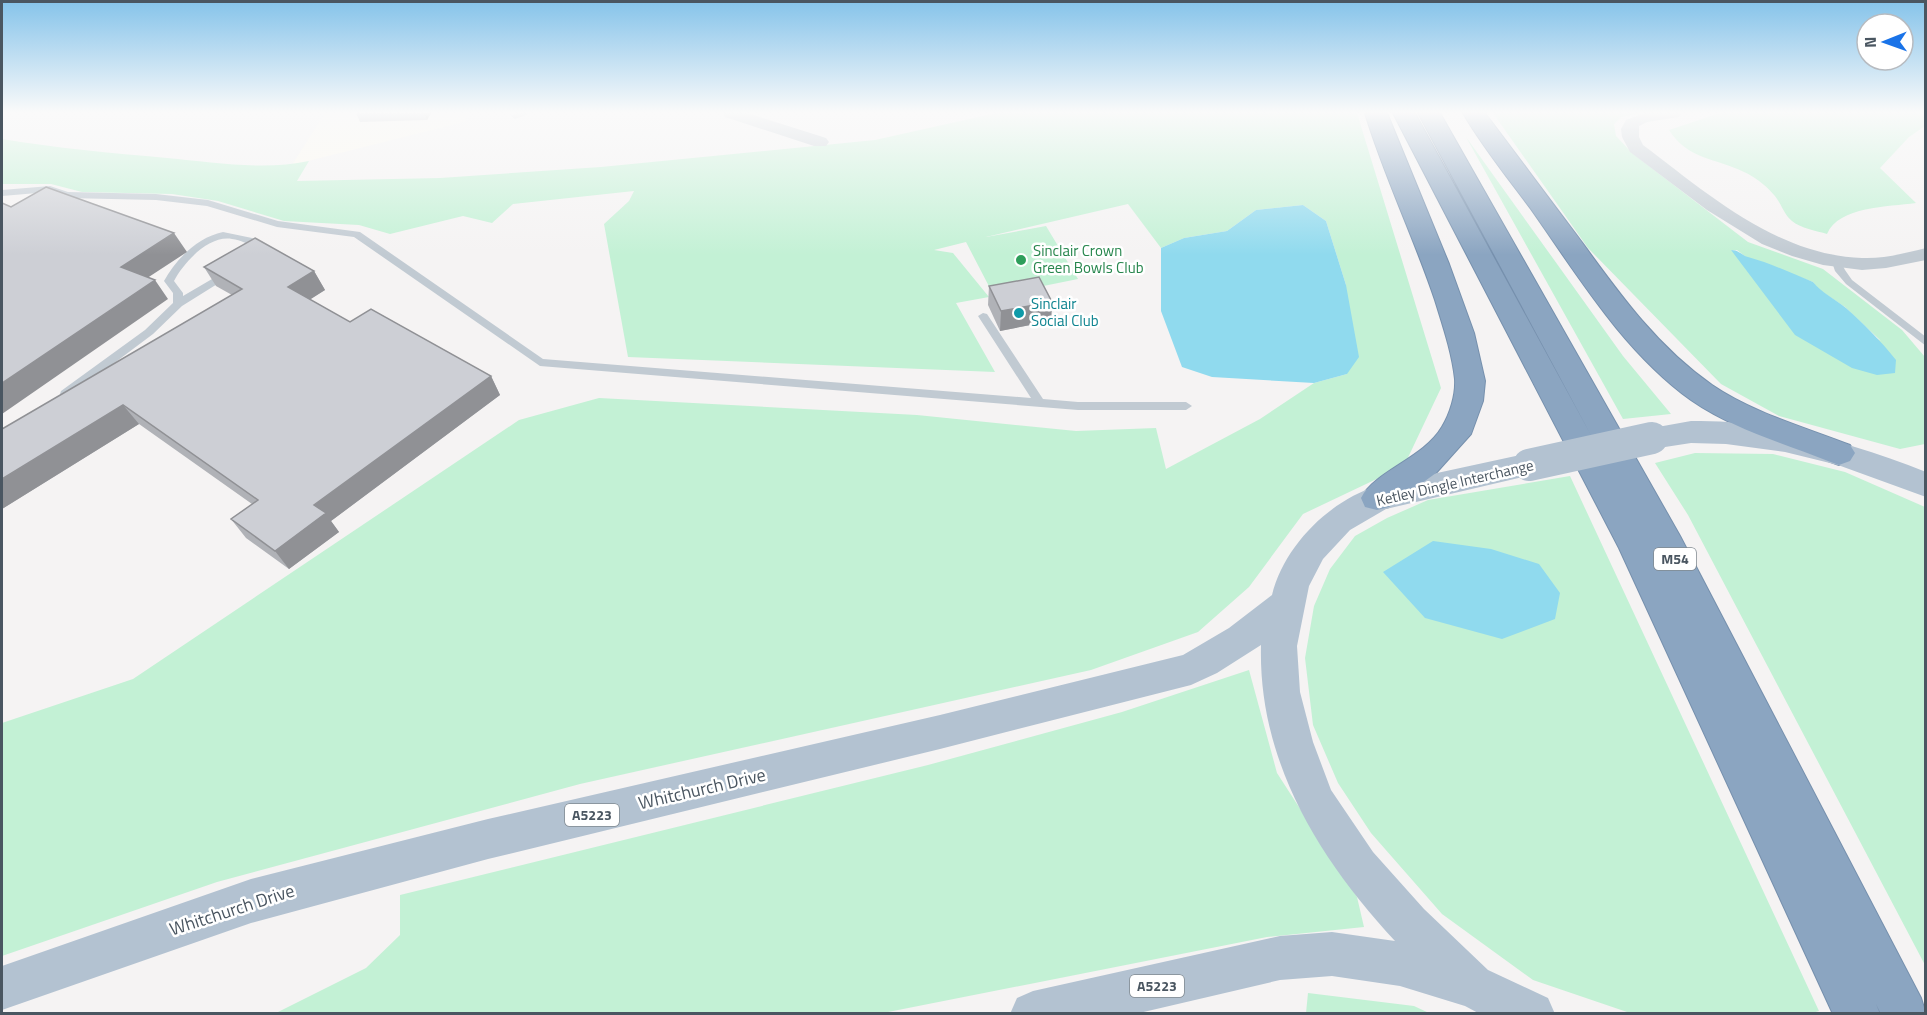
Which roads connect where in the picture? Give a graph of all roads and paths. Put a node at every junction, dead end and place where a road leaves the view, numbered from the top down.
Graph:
1 (1395, 160) edge
2 (1429, 160) edge
3 (1456, 160) edge
4 (1508, 160) edge
5 (1653, 160) edge
6 (2, 193) edge
7 (1926, 254) edge
8 (257, 255) edge
9 (1837, 262) junction
10 (237, 267) edge
11 (178, 304) junction
12 (983, 316) dead end
13 (1926, 343) edge
14 (56, 401) edge
15 (1040, 403) junction
16 (1186, 406) dead end
17 (1839, 453) junction
18 (1926, 485) edge
19 (1377, 498) junction
20 (1288, 603) junction
21 (1472, 986) junction
22 (2, 988) edge
23 (1033, 1014) edge
24 (1532, 1014) edge
25 (1857, 1014) edge
26 (1905, 1014) edge

1 - 19 highway
2 - 25 highway, M54
3 - 26 highway, M54
4 - 17 highway
5 - 9 street
6 - 15 lane
7 - 9 street
8 - 11 lane
9 - 13 lane
10 - 11 lane
11 - 14 lane
12 - 15 lane
15 - 16 lane
17 - 18 main road, Ketley Dingle Interchange
17 - 19 main road, Ketley Dingle Interchange, bridge
19 - 20 main road, Ketley Dingle Interchange
20 - 21 main road, Ketley Dingle Interchange
20 - 22 main road, Whitchurch Drive / A5223
21 - 23 main road, A5223
21 - 24 main road, Ketley Dingle Interchange

